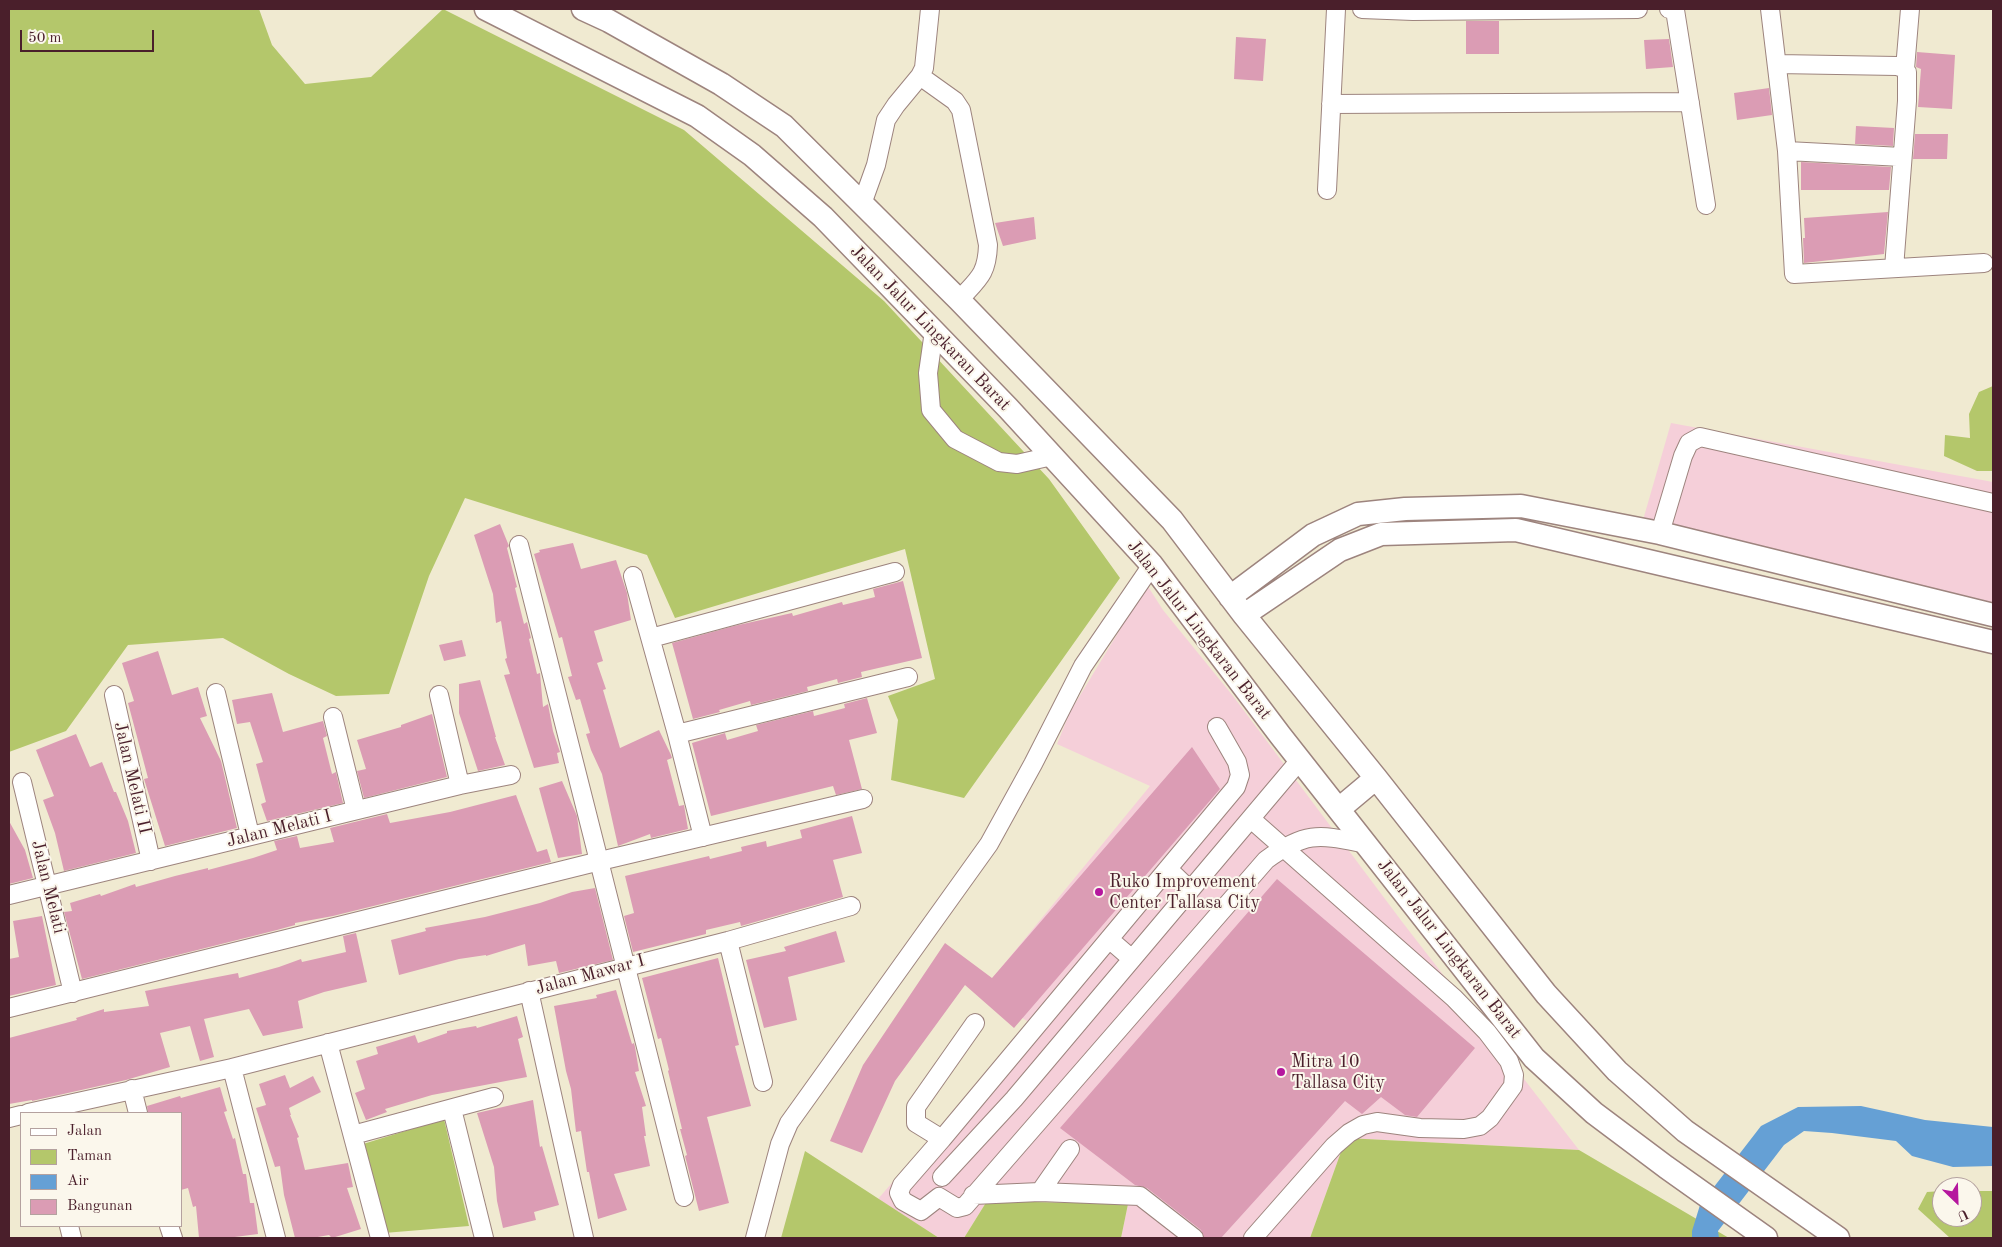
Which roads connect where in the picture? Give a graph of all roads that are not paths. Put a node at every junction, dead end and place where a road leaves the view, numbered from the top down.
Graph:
1 (486, 9) edge
2 (583, 9) edge
3 (930, 9) edge
4 (1336, 9) edge
5 (1362, 9) edge
6 (1638, 9) edge
7 (1673, 9) edge
8 (1770, 9) edge
9 (1910, 9) edge
10 (1777, 64) junction
11 (1905, 69) junction
12 (920, 76) junction
13 (1690, 102) junction
14 (1330, 104) junction
15 (1788, 151) junction
16 (1902, 157) junction
17 (1327, 190) dead end
18 (862, 204) junction
19 (1706, 205) dead end
20 (1984, 263) dead end
21 (1894, 268) junction
22 (958, 300) junction
23 (934, 331) junction
24 (1052, 456) junction
25 (1993, 504) edge
26 (1660, 533) junction
27 (519, 546) dead end
28 (1152, 564) junction
29 (895, 572) dead end
30 (633, 576) dead end
31 (1230, 597) junction
32 (1244, 615) junction
33 (1993, 615) edge
34 (651, 638) junction
35 (1993, 642) edge
36 (908, 677) dead end
37 (216, 693) dead end
38 (114, 695) dead end
39 (439, 695) dead end
40 (333, 718) dead end
41 (1217, 727) dead end
42 (678, 734) junction
43 (1300, 760) junction
44 (511, 775) dead end
45 (1376, 778) junction
46 (22, 782) dead end
47 (460, 785) junction
48 (863, 798) dead end
49 (1339, 809) junction
50 (356, 810) junction
51 (1251, 819) junction
52 (250, 835) junction
53 (703, 837) junction
54 (1367, 844) junction
55 (1282, 848) junction
56 (151, 861) junction
57 (600, 861) junction
58 (1168, 869) junction
59 (48, 885) junction
60 (1190, 890) junction
61 (9, 895) edge
62 (851, 906) dead end
63 (1109, 939) junction
64 (728, 941) junction
65 (1132, 959) junction
66 (626, 966) junction
67 (529, 991) junction
68 (73, 993) junction
69 (1054, 1006) junction
70 (9, 1008) edge
71 (975, 1024) dead end
72 (1076, 1025) junction
73 (328, 1043) junction
74 (232, 1068) junction
75 (993, 1079) junction
76 (763, 1082) dead end
77 (132, 1089) junction
78 (494, 1096) dead end
79 (1014, 1099) junction
80 (452, 1109) junction
81 (38, 1112) edge
82 (138, 1112) edge
83 (353, 1135) junction
84 (942, 1140) junction
85 (1070, 1149) dead end
86 (924, 1162) junction
87 (942, 1177) junction
88 (1040, 1192) junction
89 (973, 1195) junction
90 (939, 1197) junction
91 (684, 1198) dead end
92 (276, 1238) edge
93 (380, 1238) edge
94 (484, 1238) edge
95 (584, 1238) edge
96 (755, 1238) edge
97 (1194, 1238) edge
98 (1252, 1238) edge
99 (1766, 1238) edge
100 (1838, 1238) edge

1 - 23 main road, Jalan Jalur Lingkaran Barat
2 - 18 main road
3 - 12 street
4 - 14 street
5 - 6 street
7 - 13 street
8 - 10 street
9 - 11 street
10 - 11 street
10 - 15 street
11 - 16 street
12 - 18 street
12 - 22 street
13 - 14 street
13 - 19 street
14 - 17 street
15 - 16 street
15 - 21 street
16 - 21 street
18 - 22 main road
20 - 21 street
22 - 31 main road
23 - 24 main road, Jalan Jalur Lingkaran Barat
23 - 24 street
24 - 28 main road, Jalan Jalur Lingkaran Barat
25 - 26 street
26 - 31 main road
26 - 33 main road
27 - 57 street
28 - 43 main road, Jalan Jalur Lingkaran Barat
28 - 96 street
29 - 34 street
30 - 34 street
31 - 32 main road
32 - 35 main road
32 - 45 main road
34 - 42 street
36 - 42 street
37 - 52 street
38 - 56 street, Jalan Melati II
39 - 47 street
40 - 50 street
41 - 58 street
42 - 53 street
43 - 49 main road, Jalan Jalur Lingkaran Barat
43 - 51 street
44 - 47 street, Jalan Melati I
45 - 49 main road
45 - 100 main road
46 - 59 street, Jalan Melati
47 - 50 street, Jalan Melati I
48 - 53 street
49 - 54 main road, Jalan Jalur Lingkaran Barat
50 - 52 street, Jalan Melati I
51 - 55 street
51 - 60 street
52 - 56 street, Jalan Melati I
53 - 57 street
54 - 55 street
54 - 99 main road, Jalan Jalur Lingkaran Barat
55 - 89 street
55 - 98 street
56 - 59 street, Jalan Melati I
57 - 66 street
57 - 68 street
58 - 60 street
58 - 63 street
59 - 61 street, Jalan Melati I
59 - 68 street, Jalan Melati
60 - 65 street
62 - 64 street, Jalan Mawar I
63 - 65 street
63 - 69 street
64 - 66 street, Jalan Mawar I
64 - 76 street
65 - 72 street
66 - 67 street, Jalan Mawar I
66 - 91 street
67 - 73 street, Jalan Mawar I
67 - 95 street
68 - 70 street
69 - 72 street
69 - 75 street
71 - 84 street
72 - 79 street
73 - 74 street, Jalan Mawar I
73 - 83 street
74 - 77 street, Jalan Mawar I
74 - 92 street
75 - 79 street
75 - 84 street
77 - 81 street, Jalan Mawar I
77 - 82 street
78 - 80 street
79 - 87 street
80 - 83 street
80 - 94 street
83 - 93 street
84 - 86 street
85 - 88 street
86 - 87 street
86 - 90 street
87 - 90 street
88 - 89 street
88 - 97 street
89 - 90 street

